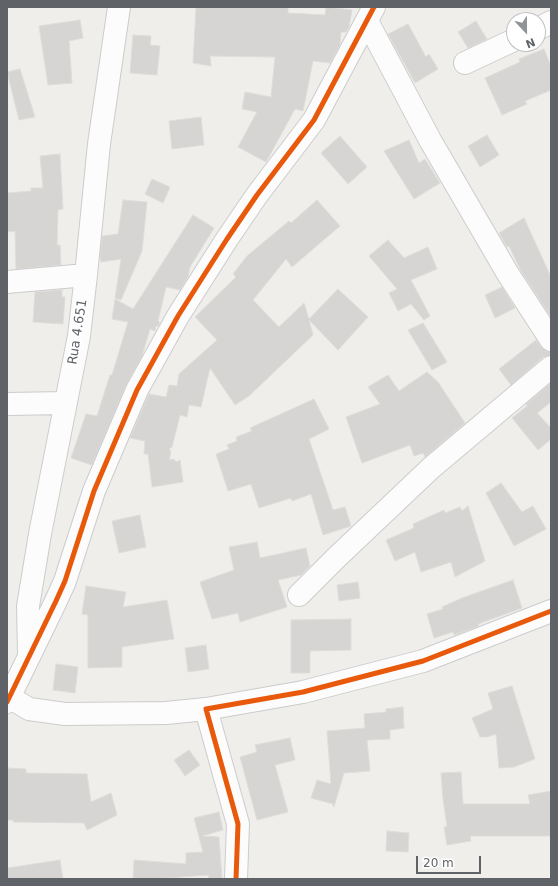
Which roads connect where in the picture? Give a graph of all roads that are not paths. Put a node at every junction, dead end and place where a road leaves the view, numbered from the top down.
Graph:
1 (119, 7) edge
2 (371, 14) edge
3 (506, 44) edge
4 (464, 63) dead end
5 (86, 275) junction
6 (7, 282) edge
7 (551, 340) edge
8 (551, 367) edge
9 (66, 402) junction
10 (7, 404) edge
11 (299, 595) dead end
12 (551, 611) edge
13 (29, 655) junction
14 (8, 699) edge
15 (206, 708) junction
16 (236, 879) edge

1 - 5 street, Rua 4.651
2 - 7 street
2 - 13 street
3 - 4 street
5 - 6 street
5 - 9 street, Rua 4.651
8 - 11 street
9 - 10 street
9 - 13 street, Rua 4.651
12 - 15 street
13 - 14 street
14 - 15 street
15 - 16 street

